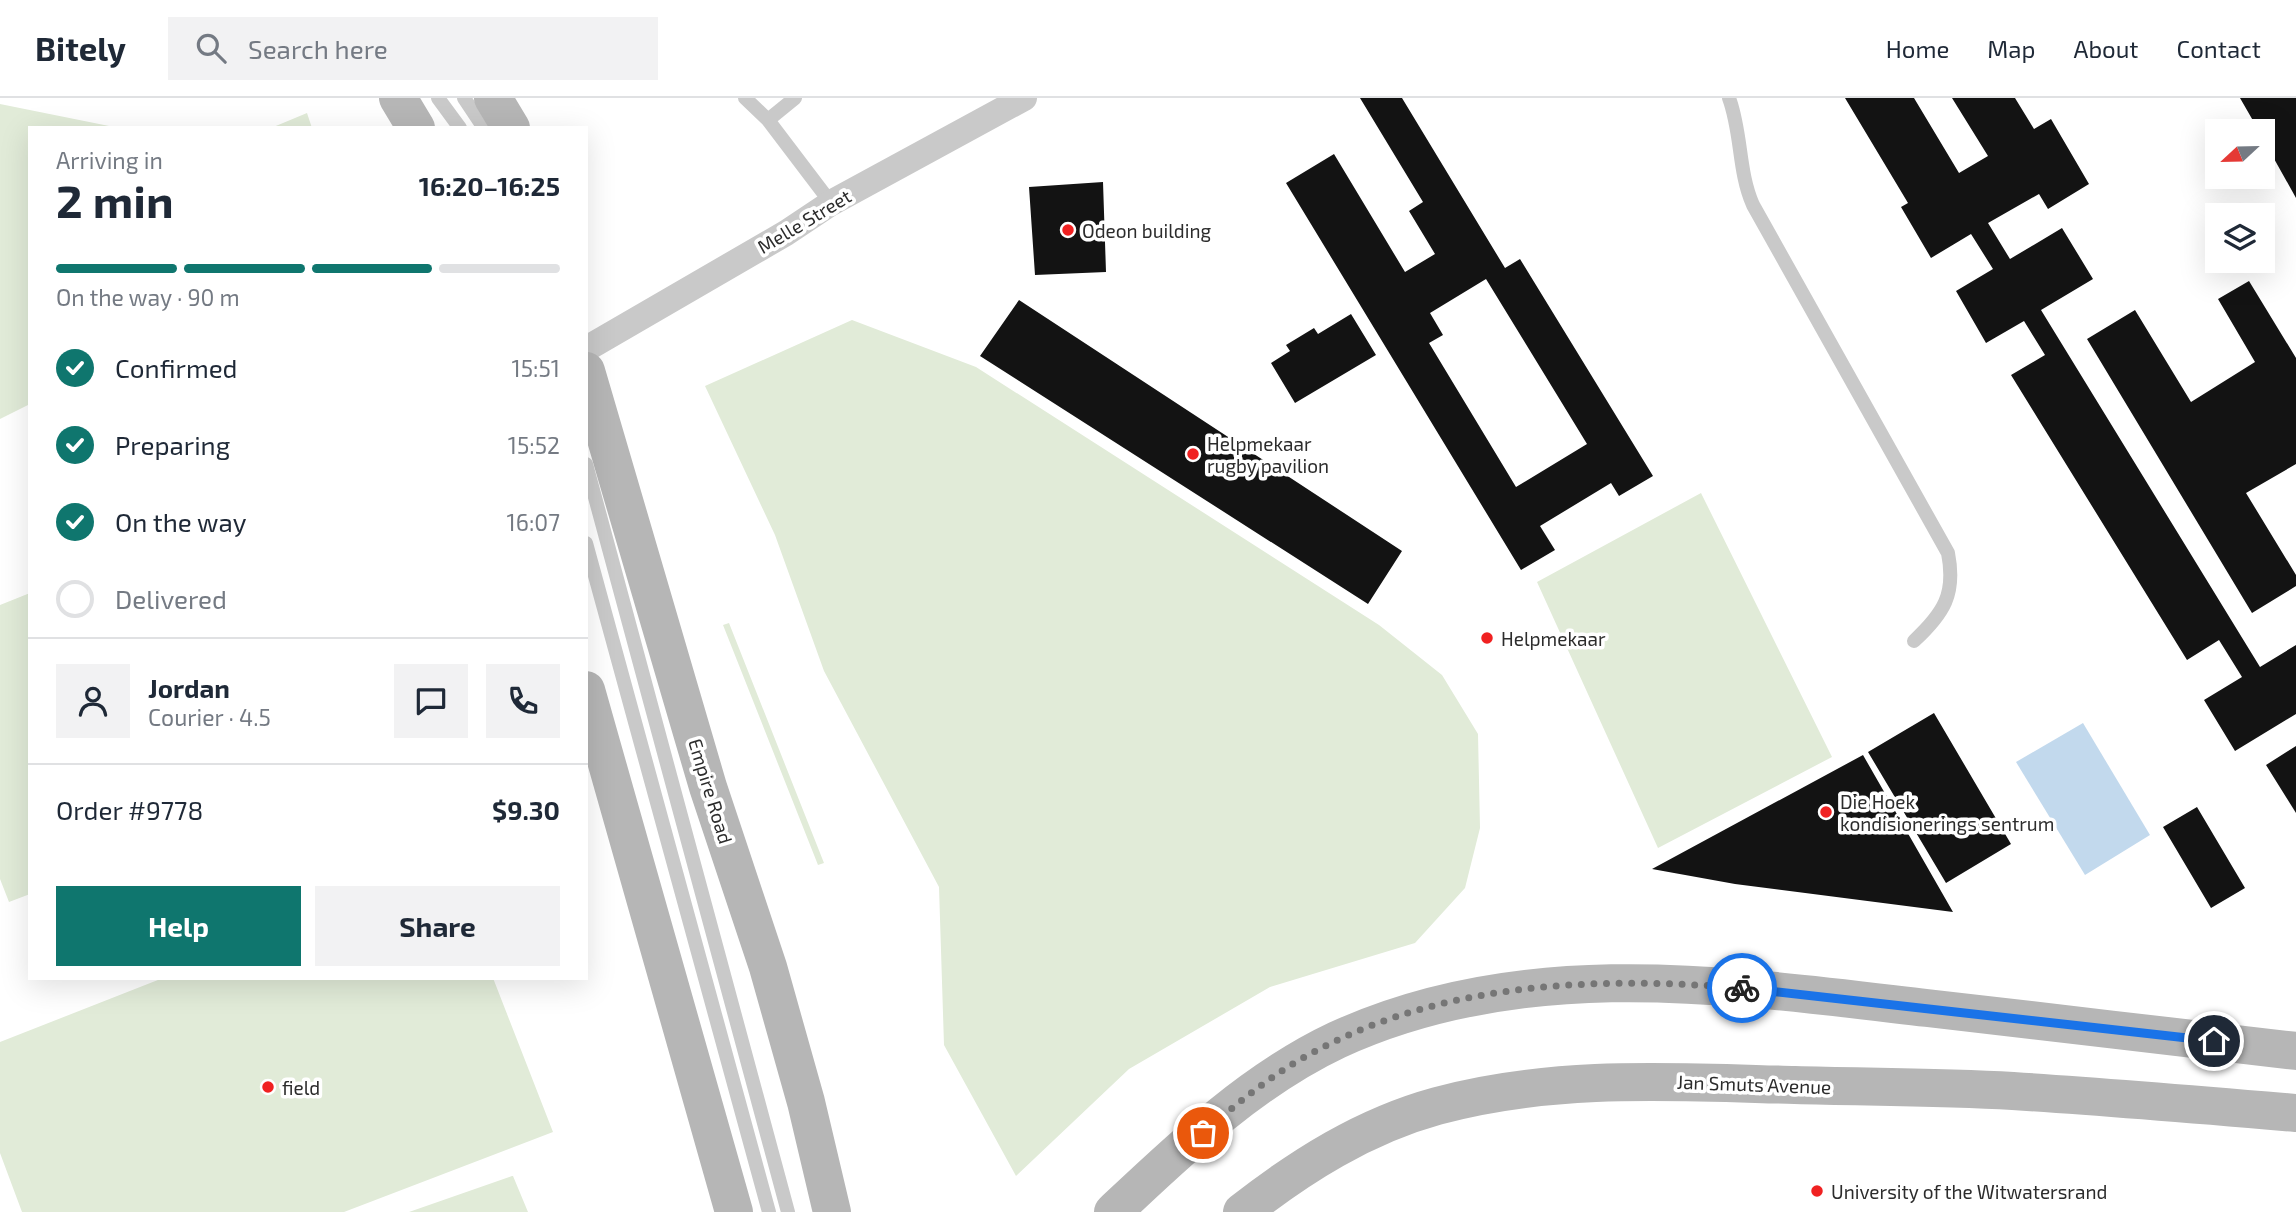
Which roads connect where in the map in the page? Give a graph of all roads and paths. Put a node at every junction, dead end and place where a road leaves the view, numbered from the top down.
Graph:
1 (398, 98) edge
2 (438, 98) edge
3 (464, 98) edge
4 (493, 98) edge
5 (745, 98) edge
6 (795, 98) edge
7 (1024, 98) edge
8 (1729, 98) edge
9 (768, 120) junction
10 (415, 126) edge
11 (459, 126) edge
12 (483, 126) edge
13 (510, 126) edge
14 (831, 203) junction
15 (588, 348) edge
16 (588, 378) edge
17 (588, 471) edge
18 (588, 550) edge
19 (1914, 641) dead end
20 (588, 697) edge
21 (2296, 1051) edge
22 (2296, 1113) edge
23 (722, 1165) junction
24 (722, 1212) edge
25 (734, 1212) edge
26 (769, 1212) edge
27 (788, 1212) edge
28 (832, 1212) edge
29 (1113, 1212) edge
30 (1242, 1212) edge

1 - 10 main road
2 - 11 lane
3 - 12 lane
4 - 13 main road
5 - 9 lane
6 - 9 lane
7 - 14 street, Melle Street
8 - 19 lane
9 - 14 lane
14 - 15 street, Melle Street
16 - 28 main road, Empire Road
17 - 27 lane
18 - 26 lane
20 - 23 main road
21 - 29 main road
22 - 30 main road, Jan Smuts Avenue
23 - 24 main road
23 - 25 main road

